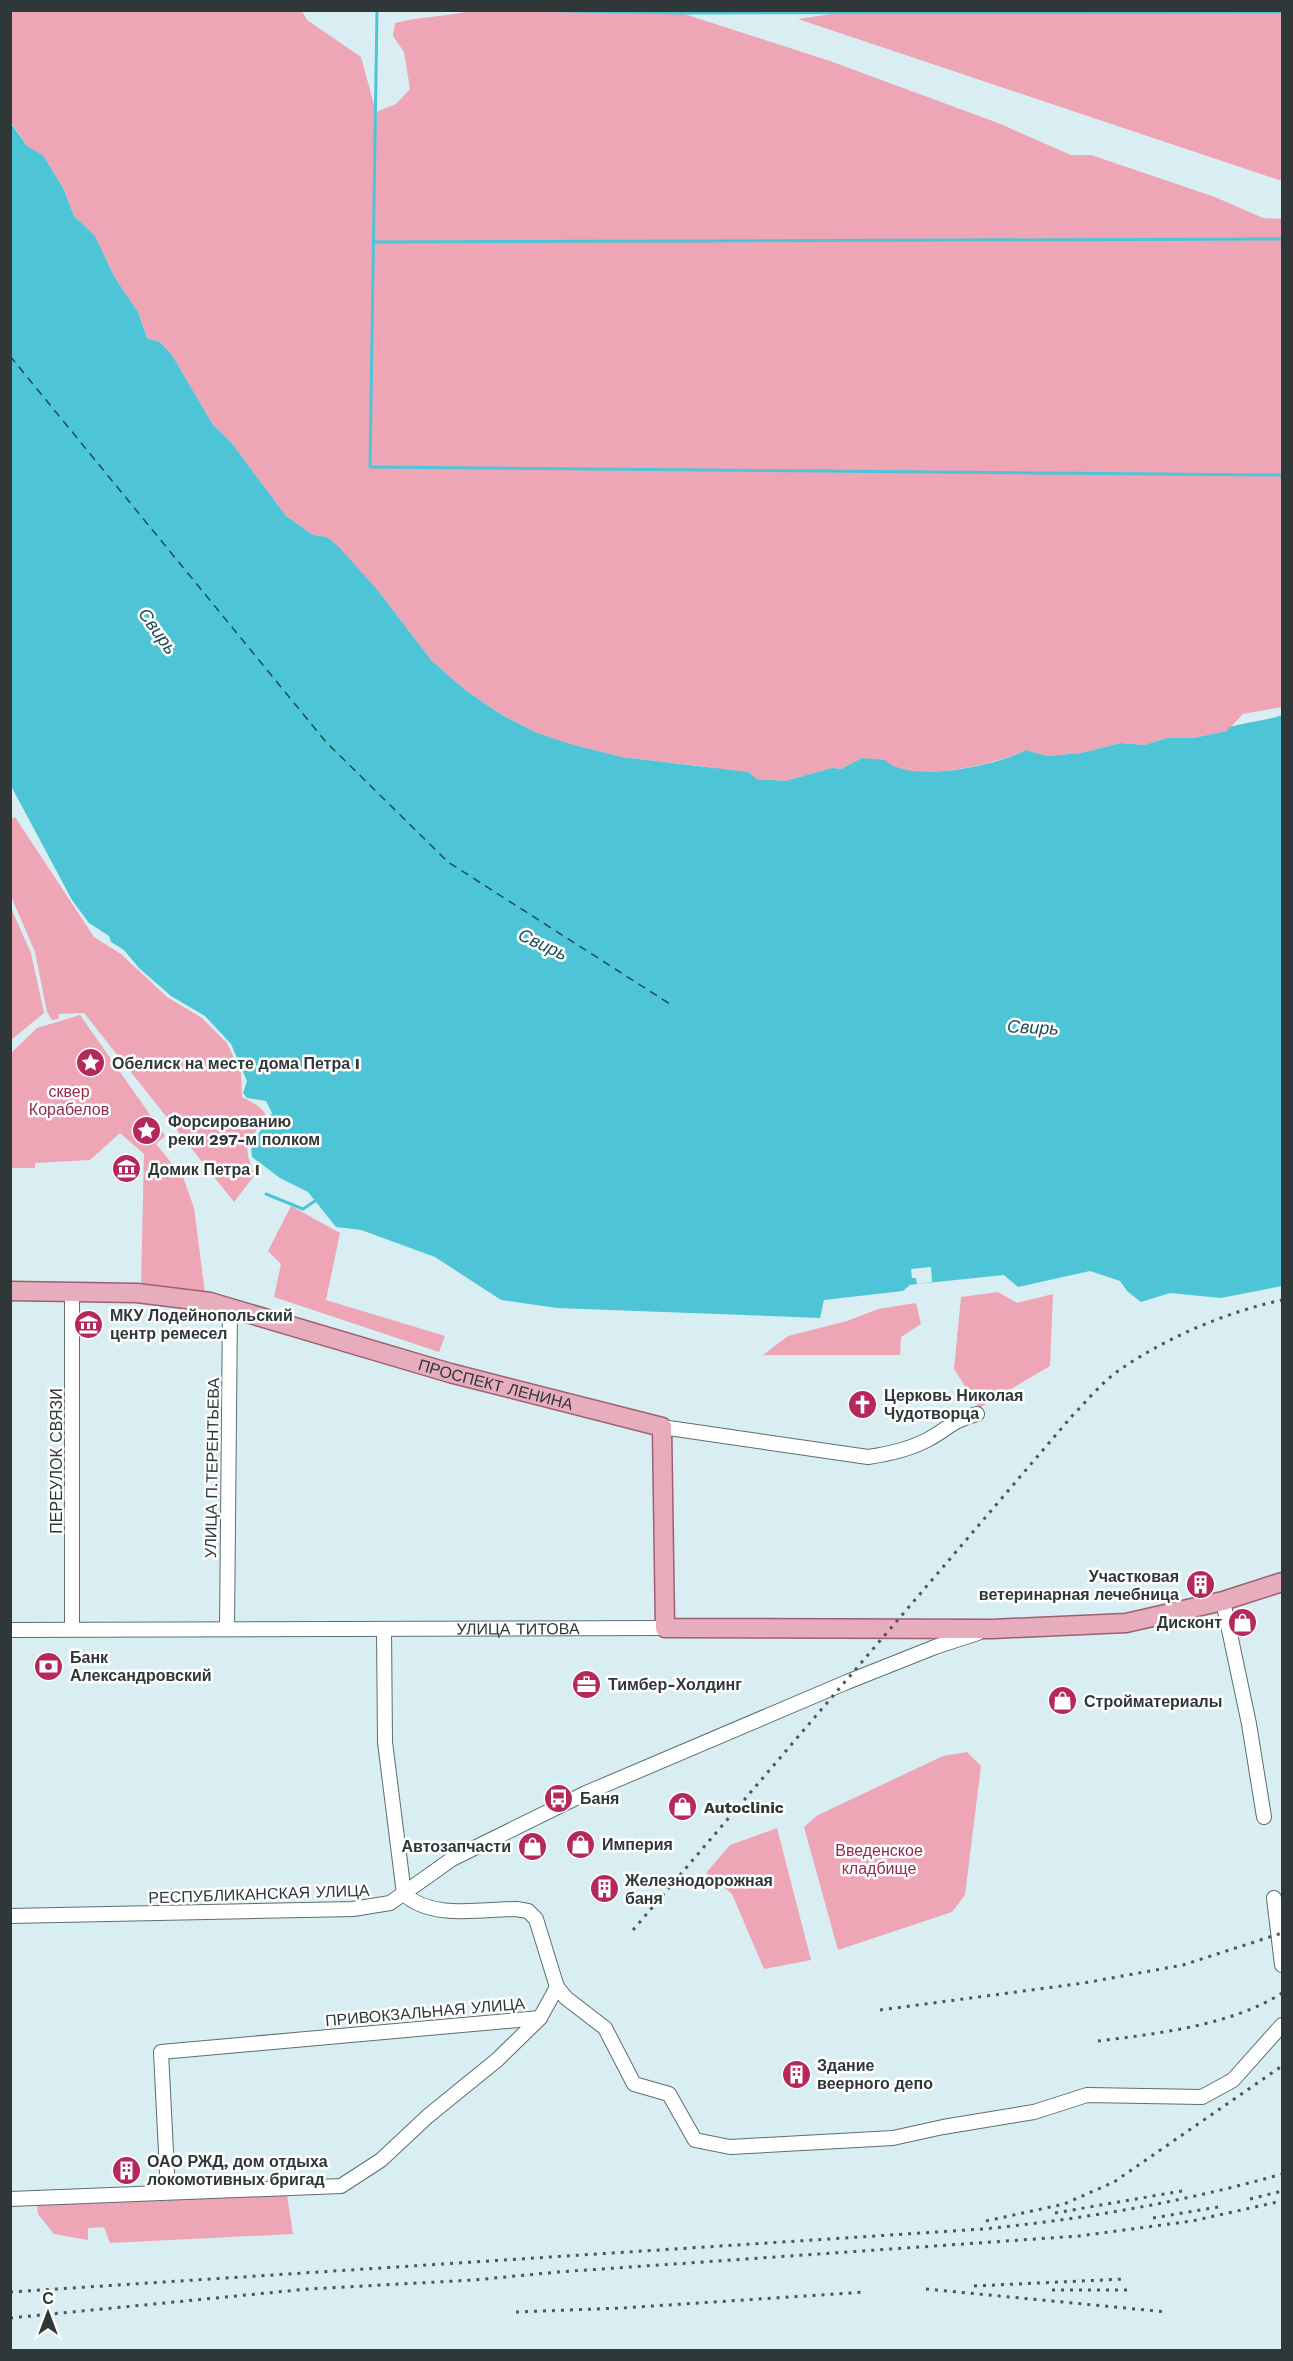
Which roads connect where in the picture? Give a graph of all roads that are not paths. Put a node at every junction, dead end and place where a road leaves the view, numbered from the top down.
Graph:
1 (10, 1291) edge
2 (72, 1292) junction
3 (230, 1307) junction
4 (977, 1414) dead end
5 (662, 1427) junction
6 (1282, 1582) edge
7 (1223, 1601) junction
8 (665, 1628) junction
9 (72, 1629) junction
10 (227, 1629) junction
11 (992, 1629) junction
12 (10, 1630) edge
13 (384, 1630) junction
14 (1263, 1817) dead end
15 (404, 1894) junction
16 (1274, 1898) dead end
17 (10, 1916) edge
18 (1282, 1965) edge
19 (557, 1987) junction
20 (540, 2018) junction
21 (1282, 2025) edge
22 (168, 2192) junction
23 (13, 2197) edge

1 - 2 main road, ПРОСПЕКТ ЛЕНИНА
2 - 3 main road, ПРОСПЕКТ ЛЕНИНА
2 - 9 street, ПЕРЕУЛОК СВЯЗИ
3 - 5 main road, ПРОСПЕКТ ЛЕНИНА
3 - 10 street, УЛИЦА П.ТЕРЕНТЬЕВА
4 - 5 street, ПРОСПЕКТ ЛЕНИНА
5 - 8 main road
6 - 7 main road, УЛИЦА ТИТОВА
7 - 11 main road, УЛИЦА ТИТОВА
7 - 14 street
8 - 11 main road, УЛИЦА ТИТОВА
8 - 13 street, УЛИЦА ТИТОВА
9 - 10 street, УЛИЦА ТИТОВА
9 - 12 street, УЛИЦА ТИТОВА
10 - 13 street, УЛИЦА ТИТОВА
11 - 15 street, РЕСПУБЛИКАНСКАЯ УЛИЦА
13 - 15 street
15 - 17 street, РЕСПУБЛИКАНСКАЯ УЛИЦА
15 - 19 street
16 - 18 street
19 - 20 street
19 - 21 street
20 - 22 street, ПРИВОКЗАЛЬНАЯ УЛИЦА
20 - 22 street, ПРИВОКЗАЛЬНАЯ УЛИЦА
22 - 23 street

